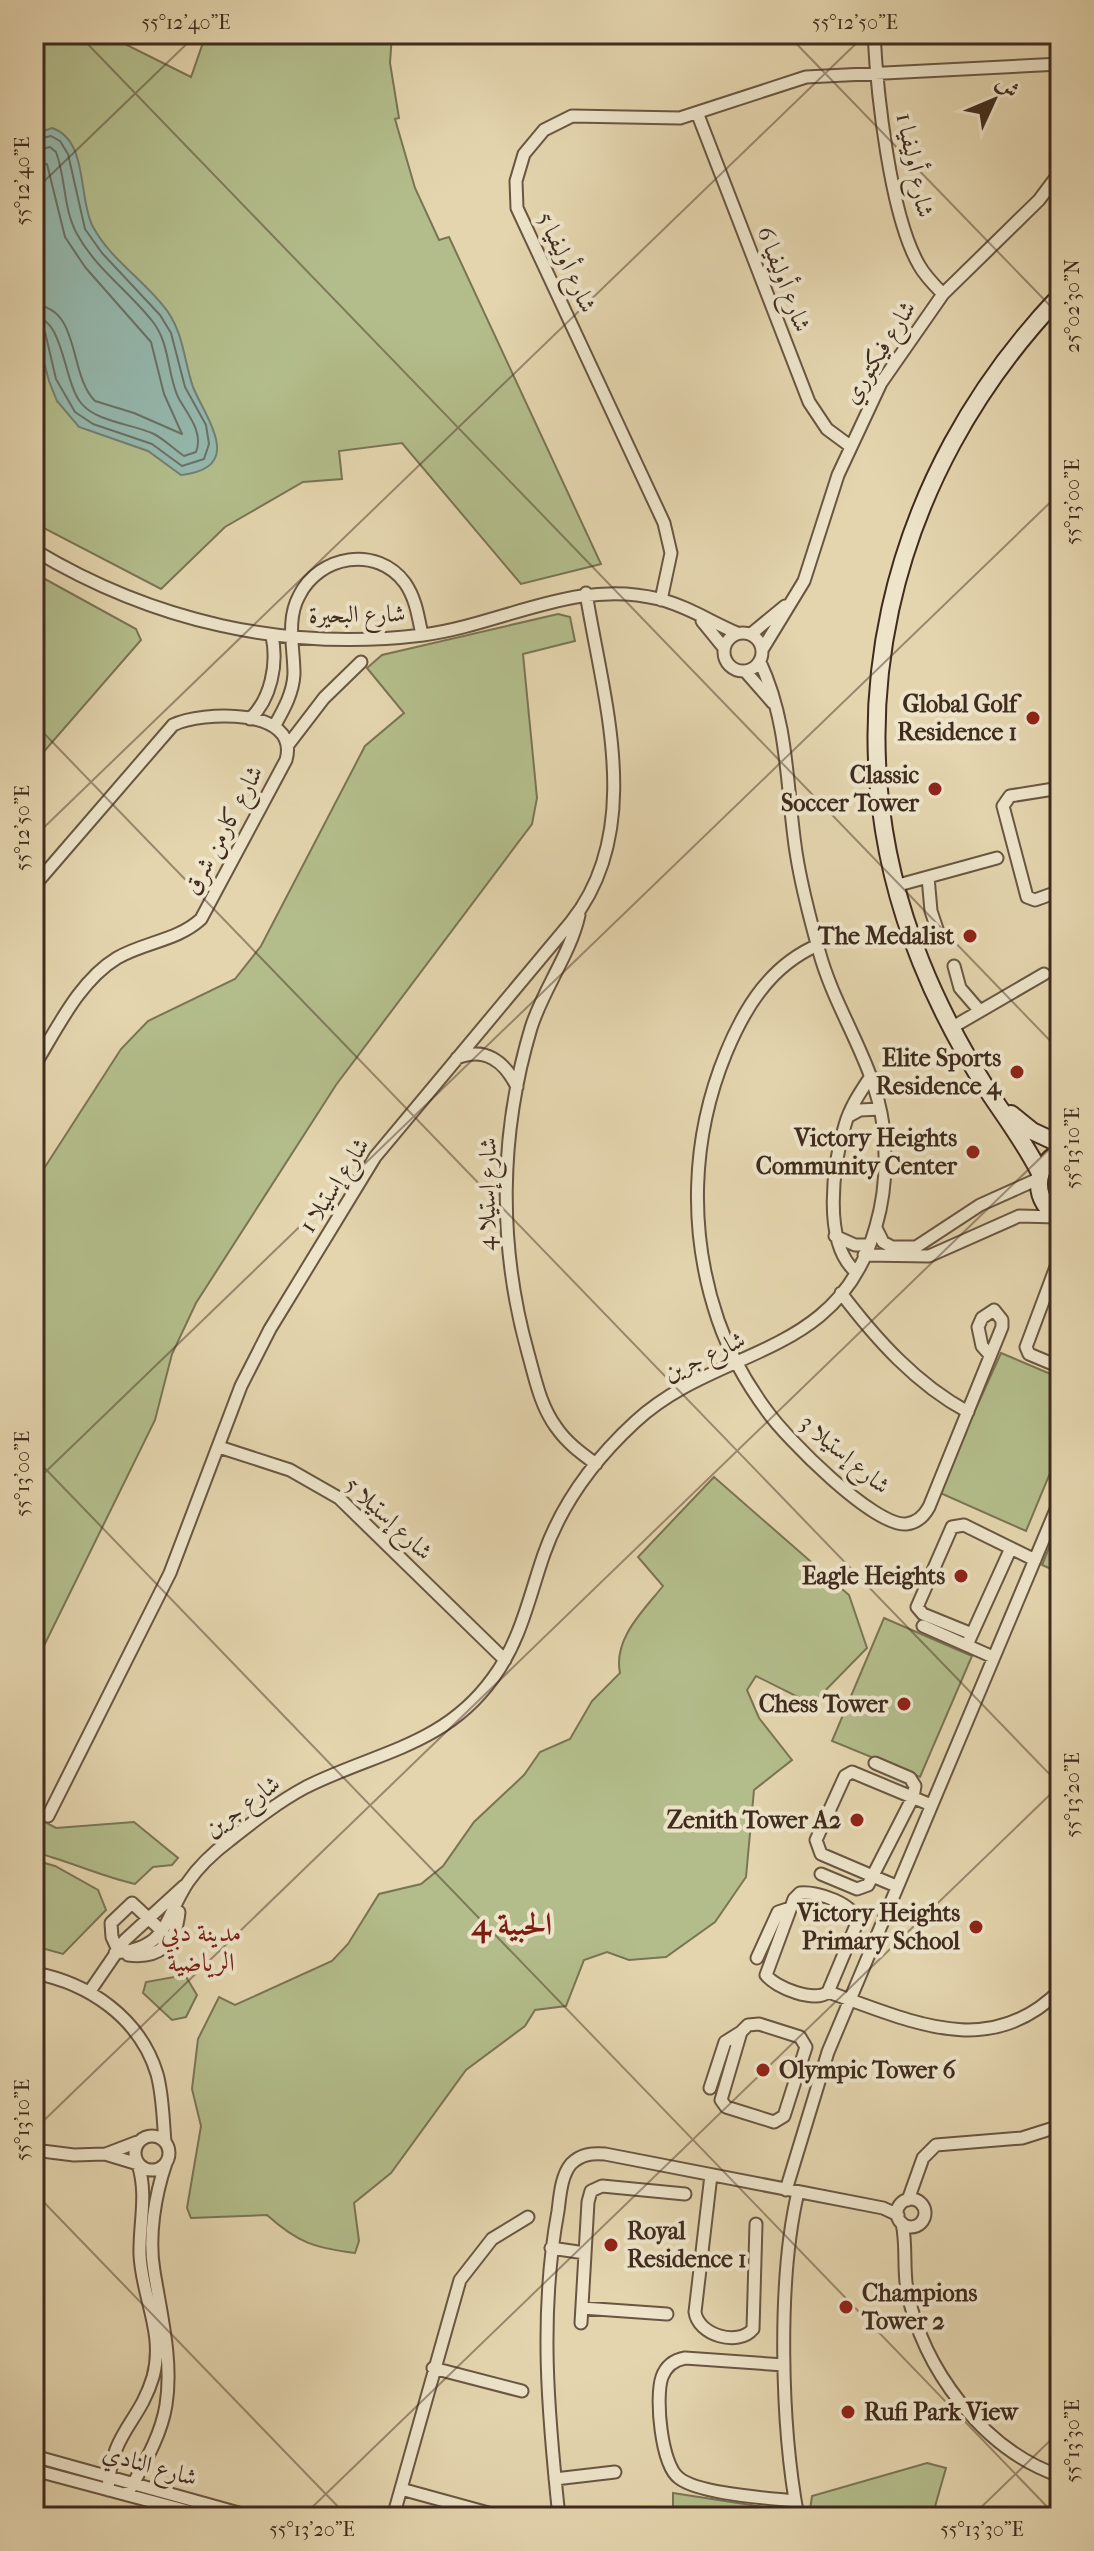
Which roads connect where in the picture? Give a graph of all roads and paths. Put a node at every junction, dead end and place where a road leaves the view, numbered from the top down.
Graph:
1 (874, 34) edge
2 (1060, 64) edge
3 (876, 73) junction
4 (698, 115) junction
5 (1060, 172) edge
6 (943, 294) junction
7 (1060, 296) edge
8 (850, 446) junction
9 (34, 550) edge
10 (586, 593) junction
11 (797, 594) junction
12 (661, 600) junction
13 (690, 610) junction
14 (737, 633) junction
15 (751, 634) junction
16 (422, 635) junction
17 (272, 636) junction
18 (291, 637) junction
19 (724, 648) junction
20 (761, 656) junction
21 (361, 662) dead end
22 (745, 671) junction
23 (778, 710) junction
24 (250, 719) junction
25 (275, 725) junction
26 (288, 745) junction
27 (1060, 788) edge
28 (997, 858) dead end
29 (928, 877) junction
30 (34, 886) edge
31 (895, 886) junction
32 (1060, 891) edge
33 (580, 911) junction
34 (939, 935) dead end
35 (818, 945) junction
36 (954, 966) dead end
37 (1044, 974) dead end
38 (979, 1010) junction
39 (951, 1028) junction
40 (453, 1060) junction
41 (34, 1066) edge
42 (871, 1076) junction
43 (517, 1087) junction
44 (990, 1093) junction
45 (880, 1109) junction
46 (848, 1116) junction
47 (1060, 1144) edge
48 (1060, 1152) edge
49 (1039, 1176) junction
50 (1059, 1217) edge
51 (947, 1224) junction
52 (876, 1228) junction
53 (835, 1236) junction
54 (960, 1245) junction
55 (867, 1250) junction
56 (1060, 1256) edge
57 (856, 1272) junction
58 (841, 1293) junction
59 (990, 1355) dead end
60 (738, 1363) junction
61 (1060, 1367) edge
62 (968, 1412) junction
63 (219, 1447) junction
64 (596, 1464) junction
65 (1060, 1500) edge
66 (1011, 1548) junction
67 (1035, 1560) junction
68 (923, 1626) dead end
69 (969, 1640) junction
70 (993, 1657) junction
71 (505, 1660) junction
72 (875, 1763) dead end
73 (913, 1797) junction
74 (931, 1805) junction
75 (48, 1816) dead end
76 (821, 1874) dead end
77 (874, 1877) junction
78 (188, 1883) junction
79 (896, 1886) junction
80 (180, 1899) junction
81 (790, 1908) junction
82 (149, 1917) junction
83 (856, 1926) junction
84 (163, 1932) junction
85 (875, 1934) junction
86 (116, 1952) junction
87 (757, 1958) dead end
88 (34, 1973) edge
89 (1060, 1990) edge
90 (90, 1991) junction
91 (828, 1992) junction
92 (849, 1999) junction
93 (741, 2032) junction
94 (805, 2043) junction
95 (828, 2052) junction
96 (710, 2088) dead end
97 (161, 2101) junction
98 (784, 2116) junction
99 (806, 2120) junction
100 (1060, 2126) edge
101 (142, 2139) junction
102 (165, 2142) junction
103 (34, 2150) edge
104 (105, 2154) junction
105 (166, 2163) junction
106 (138, 2164) junction
107 (711, 2175) junction
108 (792, 2191) junction
109 (685, 2194) dead end
110 (905, 2209) junction
111 (528, 2217) dead end
112 (756, 2224) dead end
113 (914, 2227) junction
114 (906, 2243) junction
115 (551, 2248) junction
116 (585, 2253) junction
117 (582, 2308) junction
118 (667, 2314) dead end
119 (581, 2323) dead end
120 (784, 2365) junction
121 (433, 2368) junction
122 (522, 2391) dead end
123 (34, 2456) edge
124 (34, 2470) edge
125 (615, 2472) dead end
126 (109, 2476) junction
127 (1060, 2476) edge
128 (555, 2479) junction
129 (134, 2483) junction
130 (401, 2489) junction
131 (108, 2490) junction
132 (127, 2495) junction
133 (795, 2501) junction
134 (210, 2517) edge
135 (253, 2517) edge
136 (393, 2517) edge
137 (503, 2517) edge
138 (559, 2517) edge
139 (798, 2517) edge

1 - 3 street, شارع أوليفيا 1
2 - 3 street, شارع أوليفيا 5
3 - 4 street, شارع أوليفيا 5
3 - 6 street, شارع أوليفيا 1
4 - 8 street, شارع أوليفيا 6
4 - 12 street, شارع أوليفيا 5
5 - 6 street, شارع فيكتوري
6 - 8 street, شارع فيكتوري
7 - 31 main road
8 - 11 street, شارع فيكتوري
9 - 17 street, شارع البحيرة
10 - 12 street, شارع البحيرة
10 - 16 street, شارع البحيرة
10 - 33 street, شارع إستيلا 1
11 - 15 street, شارع فيكتوري
11 - 20 street, شارع فيكتوري
12 - 13 street, شارع البحيرة
13 - 14 street, شارع البحيرة
13 - 19 street, شارع البحيرة
14 - 15 street
14 - 19 street
15 - 20 street
16 - 18 street, شارع البحيرة
16 - 18 street
17 - 18 street, شارع البحيرة
17 - 24 street
18 - 25 street
19 - 22 street
20 - 22 street
20 - 23 street, شارع جرين
21 - 26 street
22 - 23 street, شارع جرين
23 - 35 street, شارع جرين
24 - 25 street
24 - 30 street
25 - 26 street, شارع كارمن شرق
26 - 41 street, شارع كارمن شرق
27 - 32 street
28 - 29 street
29 - 31 street
29 - 34 street
31 - 39 main road
33 - 40 street, شارع إستيلا 1
33 - 43 street, شارع إستيلا 4
35 - 42 street, شارع جرين
35 - 60 street
36 - 38 street
37 - 38 street
38 - 39 street
39 - 44 main road
40 - 43 street
40 - 63 street, شارع إستيلا 1
42 - 45 street, شارع جرين
42 - 46 street
43 - 64 street, شارع إستيلا 4
44 - 47 main road
44 - 49 main road
45 - 46 street
45 - 52 street, شارع جرين
46 - 53 street
48 - 49 main road
49 - 50 main road
49 - 51 street
50 - 54 street
51 - 52 street
51 - 54 street
52 - 55 street, شارع جرين
53 - 55 street
53 - 57 street
54 - 55 street
55 - 57 street, شارع جرين
56 - 61 street
57 - 58 street, شارع جرين
58 - 60 street, شارع جرين
58 - 62 street
59 - 62 street, شارع إستيلا 3
60 - 62 street, شارع إستيلا 3
60 - 64 street, شارع جرين
63 - 71 street, شارع إستيلا 5
63 - 75 street, شارع إستيلا 1
64 - 71 street, شارع جرين
65 - 67 street
66 - 67 street
66 - 69 street
66 - 69 street
67 - 70 street
68 - 69 street
69 - 70 street
70 - 74 street
71 - 78 street, شارع جرين
72 - 73 street
73 - 74 street
73 - 77 street
73 - 77 street
74 - 79 street
76 - 77 street
77 - 79 street
78 - 80 street, شارع جرين
78 - 82 street, شارع جرين
79 - 85 street
80 - 84 street, شارع جرين
80 - 86 street
81 - 83 street
81 - 87 street
81 - 91 street
82 - 84 street
82 - 86 street, شارع جرين
82 - 86 street
83 - 85 street
83 - 91 street
84 - 86 street
85 - 92 street
86 - 90 street, شارع جرين
88 - 90 street
89 - 92 street
90 - 97 street
91 - 92 street
92 - 95 street
93 - 94 street
93 - 96 street
93 - 98 street
94 - 95 street
94 - 98 street
95 - 99 street
97 - 101 street
97 - 102 street
98 - 99 street
99 - 108 street
100 - 110 street
101 - 102 street
101 - 104 street
101 - 106 street
102 - 105 street
103 - 104 street
104 - 106 street
105 - 106 street
105 - 129 street
106 - 126 street
107 - 108 street
107 - 112 street
107 - 115 street
108 - 110 street
108 - 120 street
109 - 116 street
110 - 113 street
110 - 113 street
110 - 114 street
111 - 121 street
113 - 114 street
114 - 127 street
115 - 116 street
115 - 128 street
116 - 117 street
117 - 118 street
117 - 119 street
120 - 133 street
120 - 133 street
121 - 122 street
121 - 130 street
123 - 126 street, شارع النادي
124 - 131 street, شارع النادي
125 - 128 street
126 - 129 street, شارع النادي
126 - 131 street
128 - 138 street
129 - 132 street
129 - 135 street, شارع النادي
130 - 136 street
130 - 137 street
131 - 132 street, شارع النادي
132 - 134 street, شارع النادي
133 - 139 street

